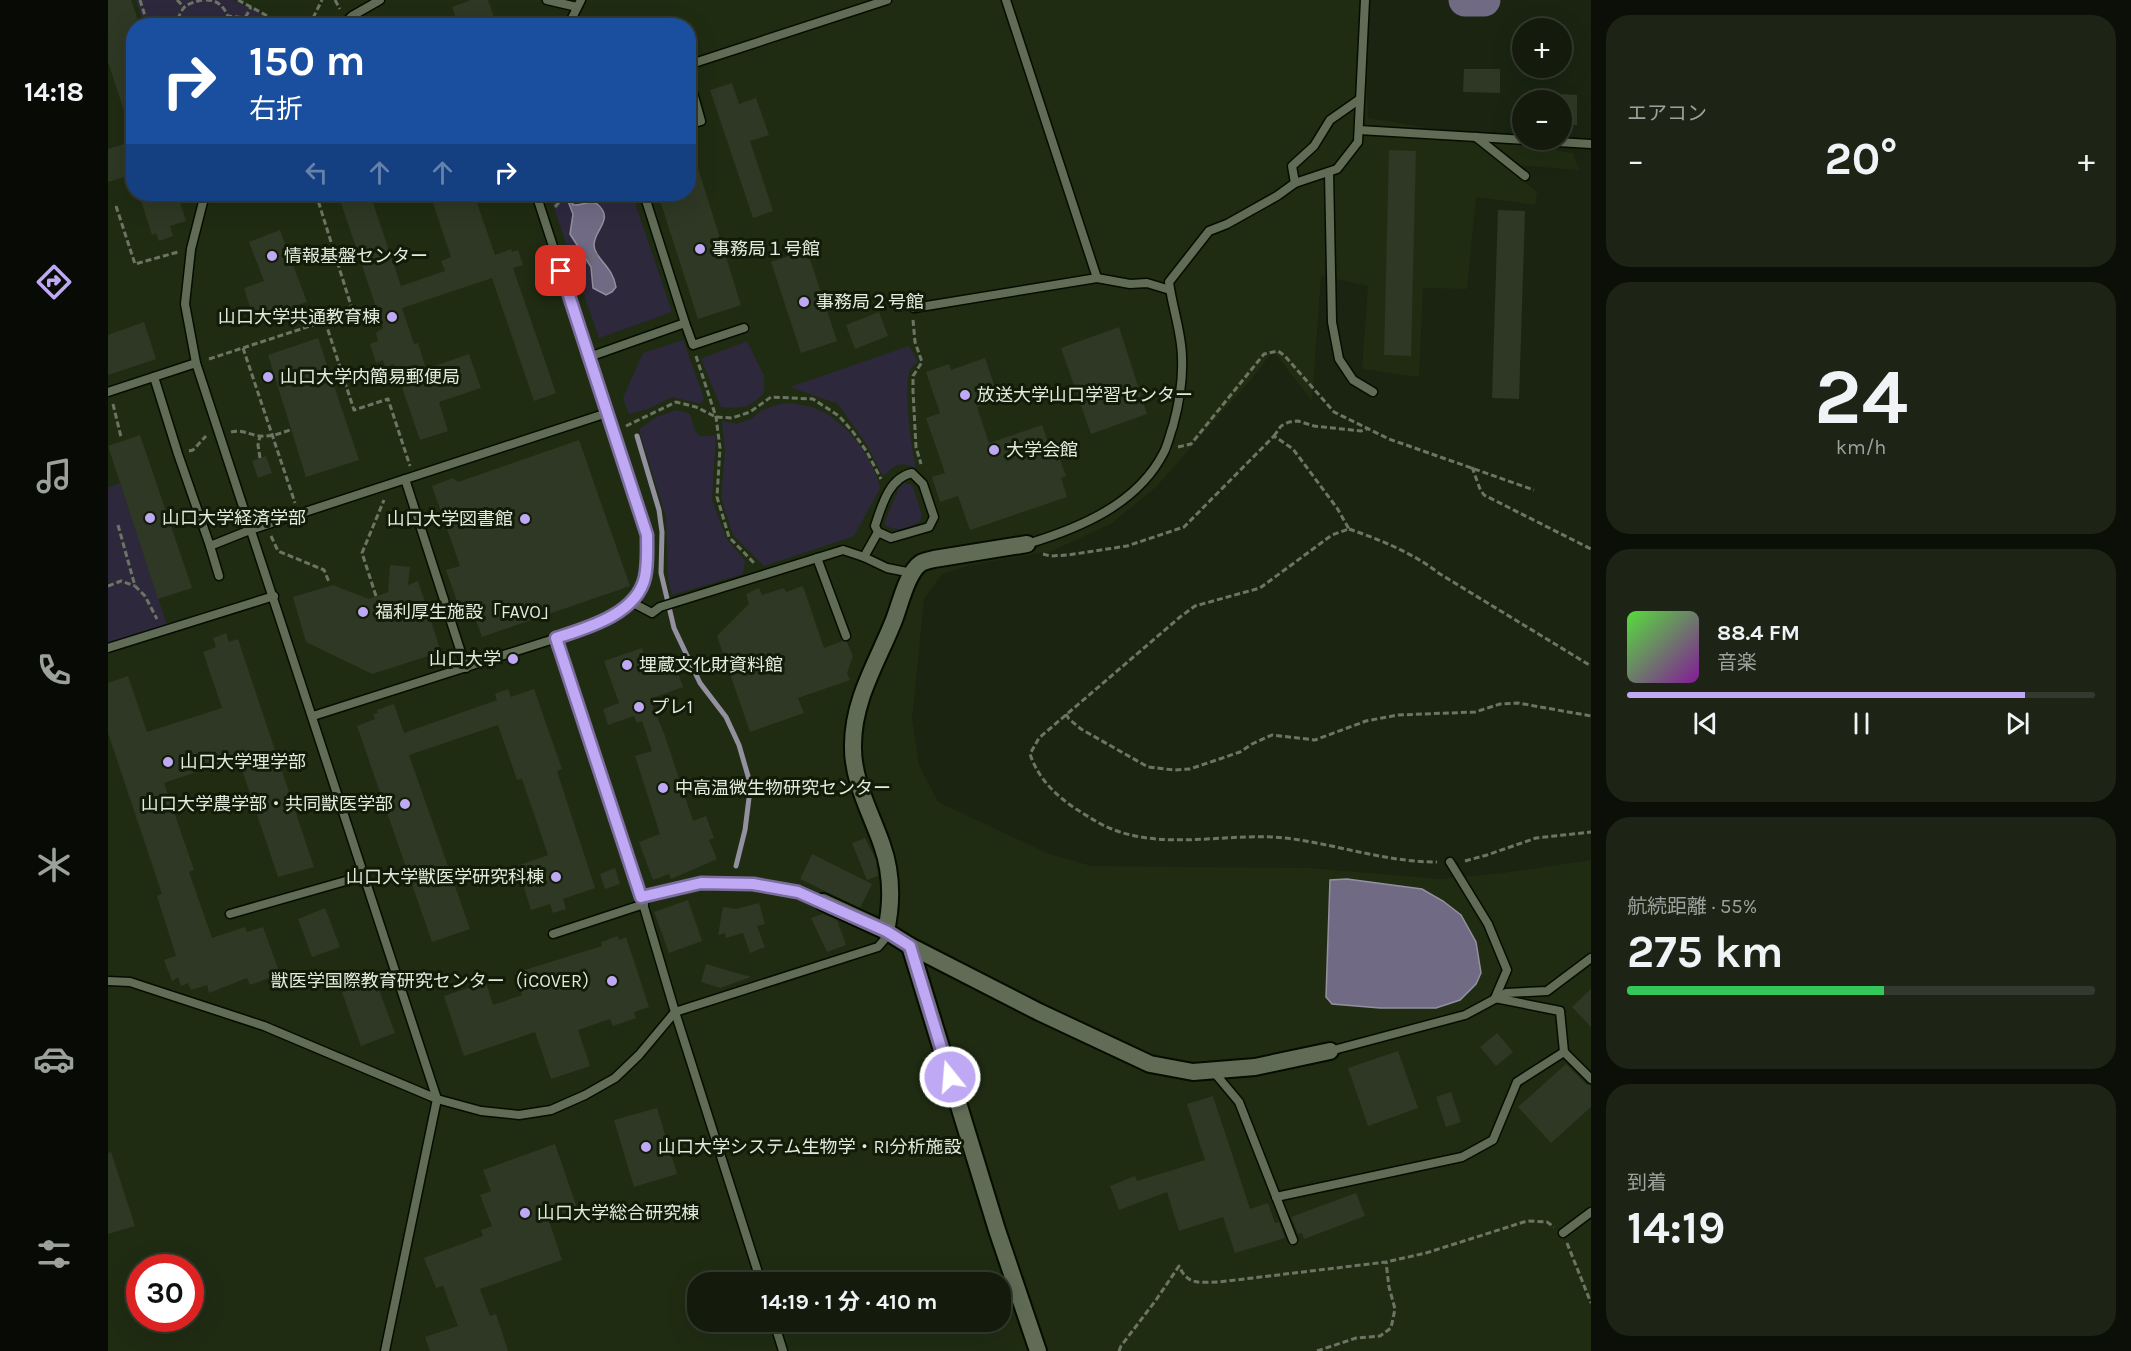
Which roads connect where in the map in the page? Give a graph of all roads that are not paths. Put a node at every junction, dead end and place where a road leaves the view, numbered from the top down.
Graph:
1 (380, 0) edge
2 (547, 0) edge
3 (887, 0) edge
4 (1006, 0) edge
5 (1365, 0) edge
6 (579, 3) edge
7 (350, 18) edge
8 (571, 18) edge
9 (696, 62) edge
10 (1360, 99) junction
11 (696, 103) edge
12 (696, 123) edge
13 (1359, 130) junction
14 (1476, 137) junction
15 (1591, 144) edge
16 (1329, 172) junction
17 (1525, 176) dead end
18 (1294, 183) junction
19 (204, 201) edge
20 (539, 201) edge
21 (646, 201) edge
22 (1097, 278) junction
23 (1170, 290) junction
24 (914, 308) road end
25 (685, 323) junction
26 (744, 328) dead end
27 (589, 357) junction
28 (196, 363) junction
29 (154, 377) junction
30 (109, 391) edge
31 (1373, 392) dead end
32 (607, 413) junction
33 (409, 477) junction
34 (250, 530) junction
35 (878, 532) junction
36 (1028, 544) joint
37 (210, 546) junction
38 (864, 557) junction
39 (818, 558) junction
40 (912, 573) junction
41 (219, 576) dead end
42 (274, 596) junction
43 (631, 602) junction
44 (846, 636) dead end
45 (556, 638) junction
46 (108, 648) edge
47 (466, 668) junction
48 (313, 716) junction
49 (1450, 862) road end
50 (363, 876) junction
51 (643, 900) junction
52 (823, 902) joint
53 (230, 915) dead end
54 (886, 931) junction
55 (553, 934) dead end
56 (910, 946) junction
57 (1591, 958) edge
58 (108, 981) edge
59 (1495, 998) junction
60 (675, 1012) junction
61 (1330, 1051) joint
62 (1564, 1052) junction
63 (1212, 1070) junction
64 (1591, 1079) edge
65 (437, 1099) junction
66 (1276, 1197) junction
67 (1591, 1212) edge
68 (1563, 1233) road end
69 (1293, 1240) dead end
70 (758, 1272) edge
71 (777, 1332) edge
72 (385, 1351) edge
73 (783, 1351) edge
74 (1038, 1351) edge

1 - 7 lane
2 - 6 lane
3 - 9 lane
4 - 22 lane
5 - 10 lane
6 - 8 lane
10 - 13 lane
10 - 18 lane
11 - 12 lane
13 - 14 lane
13 - 16 lane
14 - 15 lane
14 - 17 lane
16 - 18 lane
16 - 31 lane
18 - 23 lane
19 - 28 lane
20 - 27 lane
21 - 25 lane
22 - 23 lane
22 - 24 lane
23 - 36 lane
25 - 26 lane
25 - 27 lane
27 - 32 lane
28 - 29 lane
28 - 34 lane
29 - 30 lane
29 - 37 lane
32 - 33 lane
32 - 43 lane
33 - 34 lane
33 - 47 lane
34 - 37 lane
34 - 42 lane
35 - 35 lane
35 - 38 lane
36 - 40 street
37 - 41 lane
38 - 39 lane
38 - 40 lane
39 - 43 lane
39 - 44 lane
40 - 54 street
42 - 46 lane
42 - 48 lane
43 - 45 lane
45 - 47 lane
45 - 51 lane
47 - 48 lane
48 - 50 lane
49 - 59 lane
50 - 53 lane
50 - 65 lane
51 - 52 lane
51 - 55 lane
51 - 60 lane
52 - 54 street
54 - 56 street
54 - 60 lane
56 - 63 street
56 - 74 street
57 - 59 lane
58 - 65 lane
59 - 61 lane
59 - 62 lane
60 - 65 lane
60 - 70 lane
61 - 63 street
62 - 64 lane
62 - 66 lane
63 - 66 lane
65 - 72 lane
66 - 69 lane
67 - 68 lane
71 - 73 lane

